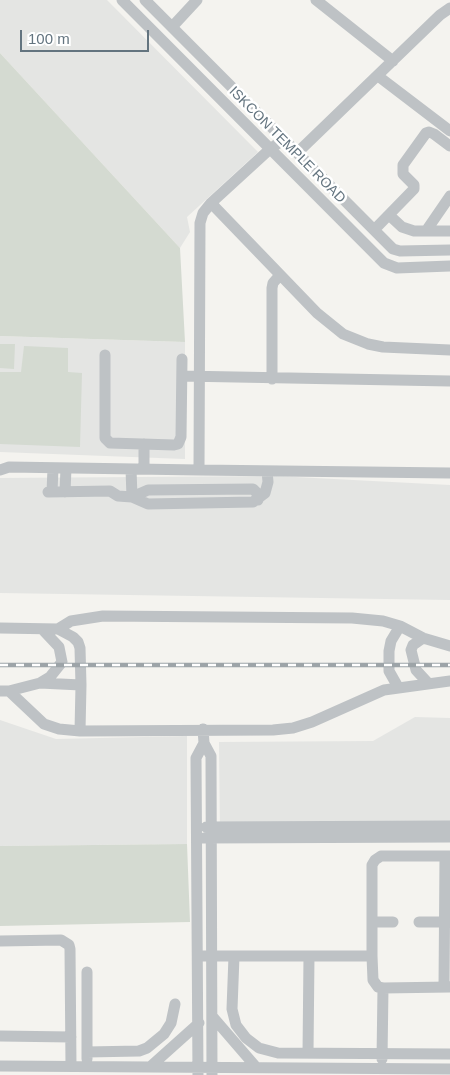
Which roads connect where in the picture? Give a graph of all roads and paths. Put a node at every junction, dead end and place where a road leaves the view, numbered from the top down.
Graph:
1 (122, 0) edge
2 (145, 0) edge
3 (197, 0) edge
4 (316, 0) edge
5 (450, 8) edge
6 (172, 27) junction
7 (393, 61) junction
8 (378, 76) junction
9 (450, 131) edge
10 (283, 140) junction
11 (450, 146) edge
12 (270, 150) junction
13 (297, 153) junction
14 (211, 203) junction
15 (448, 205) edge
16 (390, 215) junction
17 (374, 230) junction
18 (426, 230) junction
19 (450, 231) edge
20 (450, 250) edge
21 (450, 266) edge
22 (280, 275) junction
23 (450, 350) edge
24 (105, 355) dead end
25 (182, 359) dead end
26 (182, 376) junction
27 (200, 376) junction
28 (272, 379) junction
29 (450, 381) edge
30 (144, 444) junction
31 (53, 468) junction
32 (66, 468) junction
33 (131, 469) junction
34 (144, 469) junction
35 (0, 470) edge
36 (199, 470) junction
37 (267, 471) junction
38 (450, 473) edge
39 (187, 490) junction
40 (65, 492) junction
41 (132, 493) junction
42 (258, 500) junction
43 (187, 503) junction
44 (1, 625) edge
45 (400, 626) junction
46 (58, 629) junction
47 (43, 630) junction
48 (423, 638) junction
49 (450, 646) edge
50 (450, 681) edge
51 (40, 683) junction
52 (428, 683) junction
53 (81, 684) junction
54 (398, 687) junction
55 (5, 691) edge
56 (203, 729) junction
57 (80, 731) junction
58 (204, 743) junction
59 (450, 826) edge
60 (197, 833) junction
61 (212, 833) junction
62 (450, 837) edge
63 (447, 856) edge
64 (372, 922) junction
65 (393, 922) dead end
66 (419, 922) dead end
67 (447, 922) edge
68 (0, 941) edge
69 (199, 956) junction
70 (212, 956) junction
71 (234, 956) junction
72 (309, 956) junction
73 (372, 956) junction
74 (87, 972) dead end
75 (447, 987) edge
76 (383, 988) junction
77 (175, 1004) dead end
78 (212, 1016) junction
79 (199, 1023) junction
80 (0, 1036) edge
81 (71, 1037) junction
82 (87, 1052) junction
83 (308, 1052) junction
84 (382, 1053) junction
85 (450, 1054) edge
86 (0, 1066) edge
87 (71, 1066) junction
88 (87, 1066) junction
89 (151, 1066) junction
90 (256, 1067) junction
91 (382, 1068) junction
92 (450, 1069) edge
93 (198, 1071) edge
94 (212, 1071) edge

1 - 12 street, ISKCON TEMPLE ROAD
2 - 6 street, ISKCON TEMPLE ROAD
3 - 6 street
4 - 7 street
5 - 7 street
6 - 10 street, ISKCON TEMPLE ROAD
7 - 8 street
8 - 9 street
8 - 13 street
10 - 12 street
10 - 13 street, ISKCON TEMPLE ROAD
11 - 16 street
12 - 14 street
12 - 21 street, ISKCON TEMPLE ROAD
13 - 17 street, ISKCON TEMPLE ROAD
14 - 22 street
14 - 27 street
15 - 18 street
16 - 17 street
16 - 18 street
17 - 20 street, ISKCON TEMPLE ROAD
18 - 19 street
22 - 23 street
22 - 28 street
24 - 30 street
25 - 26 street
26 - 27 street
26 - 30 street
27 - 28 street
27 - 36 street
28 - 29 street
30 - 34 street
31 - 32 street
31 - 35 street
31 - 40 street
32 - 33 street
32 - 40 street
33 - 34 street
33 - 41 street
34 - 36 street
36 - 37 street
37 - 38 street
37 - 42 street
39 - 41 street
39 - 42 street
39 - 43 street
40 - 41 street
41 - 43 street
42 - 43 street
44 - 47 street
45 - 46 street
45 - 48 street
45 - 54 street
46 - 47 street
46 - 53 street
47 - 51 street
48 - 49 street
48 - 52 street
50 - 52 street
51 - 53 street
51 - 55 street
52 - 54 street
53 - 57 street
54 - 56 street
55 - 57 street
56 - 57 street
56 - 58 street
58 - 60 street
58 - 61 street
59 - 61 street
60 - 61 street
60 - 69 street
61 - 62 street
61 - 70 street
63 - 64 street
63 - 67 street
64 - 65 street
64 - 73 street
66 - 67 street
67 - 75 street
68 - 81 street
69 - 70 street
69 - 79 street
70 - 71 street
70 - 78 street
71 - 72 street
71 - 83 street
72 - 73 street
72 - 83 street
73 - 76 street
74 - 82 street
75 - 76 street
76 - 84 street
77 - 82 street
78 - 90 street
78 - 94 street
79 - 89 street
79 - 93 street
80 - 81 street
81 - 87 street
82 - 88 street
83 - 84 street
84 - 85 street
84 - 91 street
86 - 87 street
87 - 88 street
88 - 89 street
89 - 93 street
90 - 91 street
90 - 94 street
91 - 92 street
93 - 94 street

